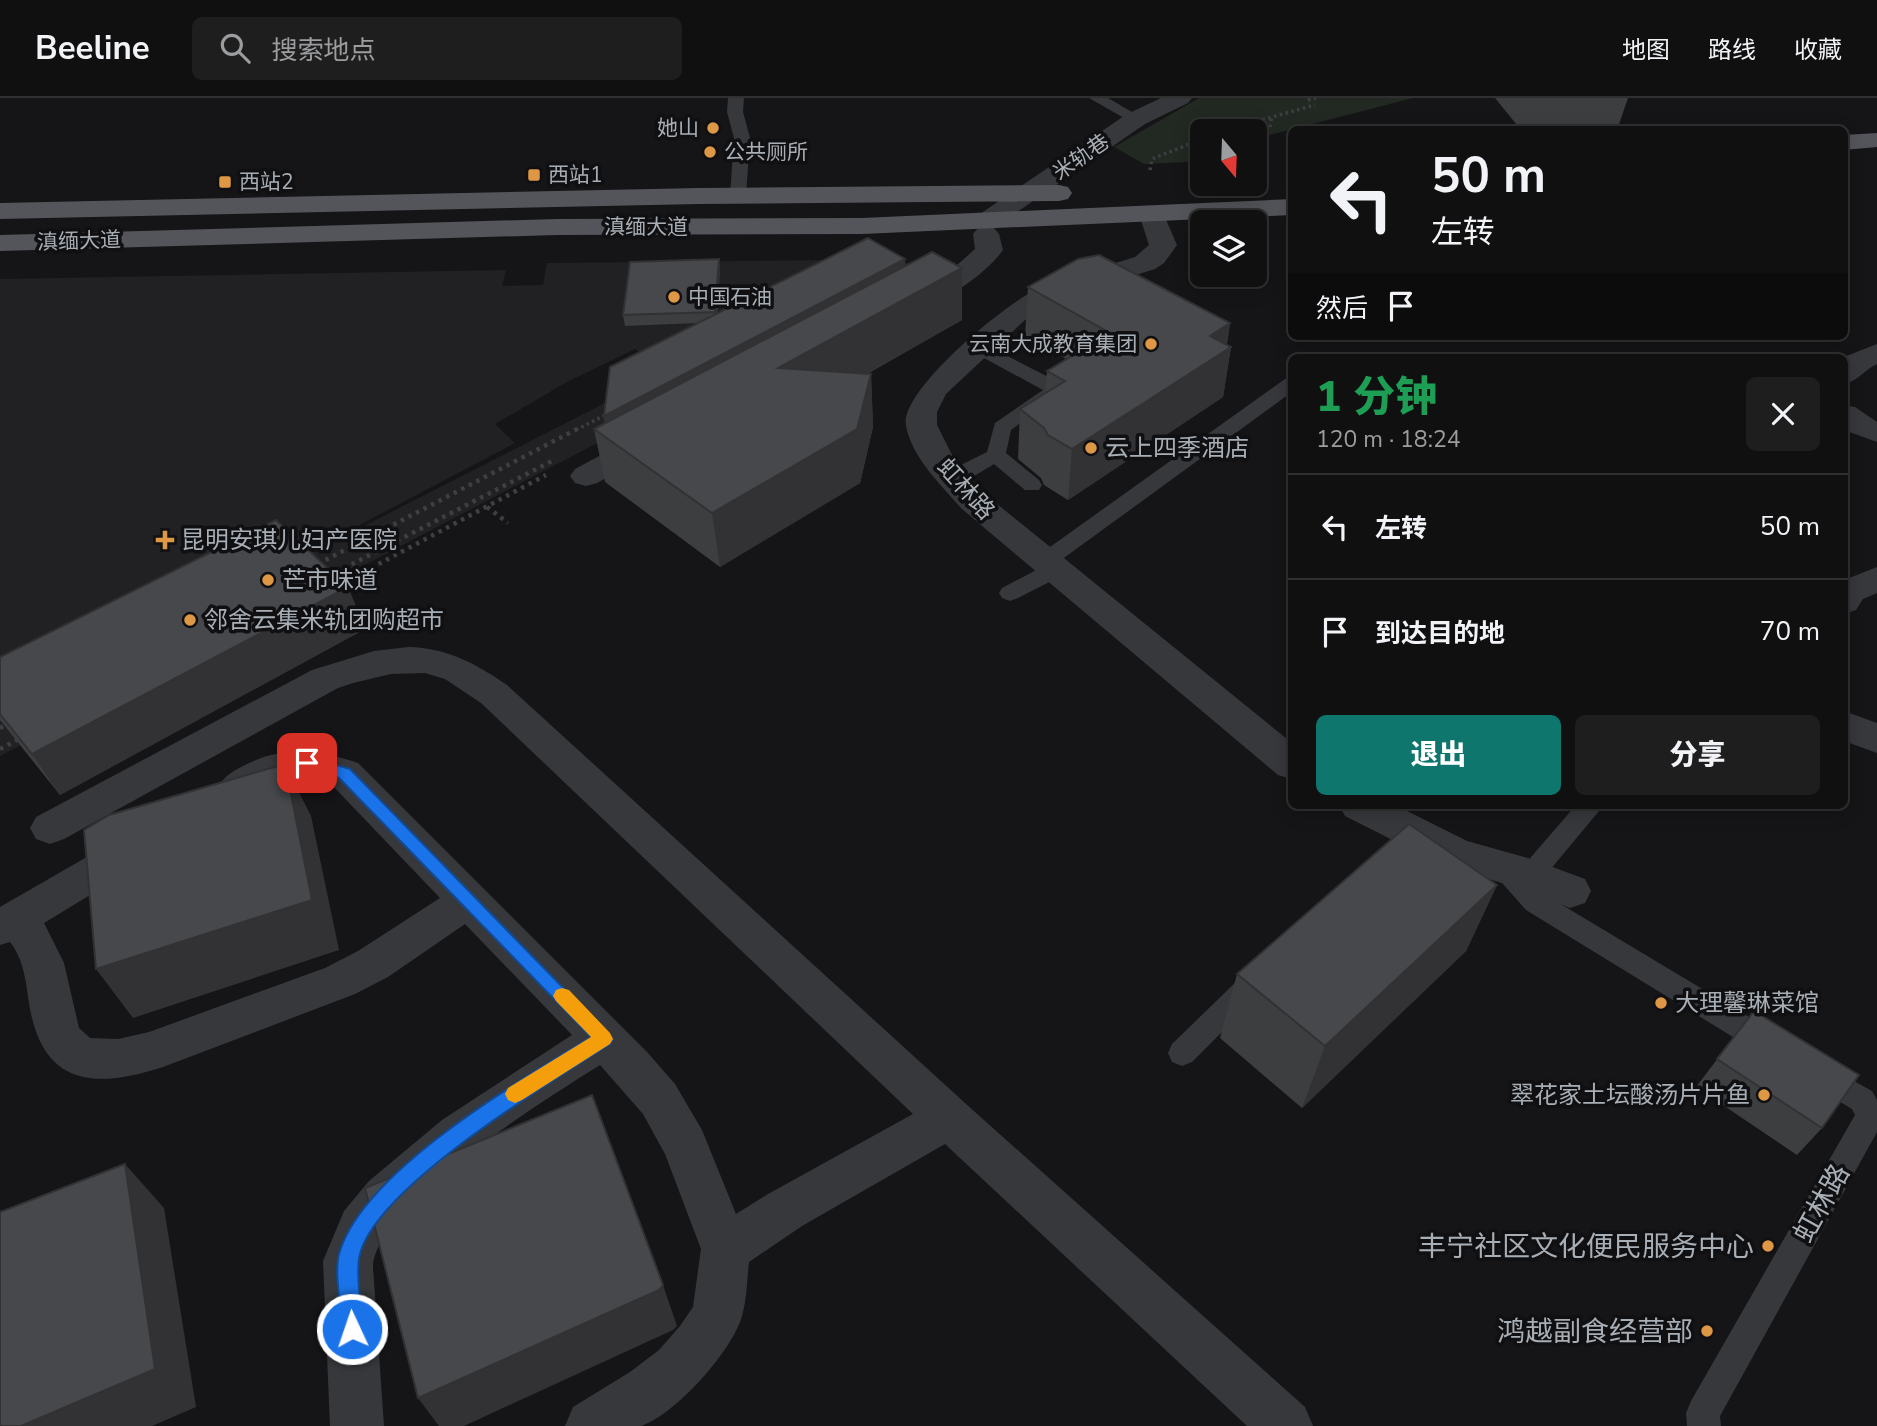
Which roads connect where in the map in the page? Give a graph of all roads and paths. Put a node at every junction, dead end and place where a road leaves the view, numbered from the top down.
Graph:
1 (736, 98) edge
2 (1097, 98) edge
3 (1180, 98) edge
4 (1316, 98) edge
5 (1272, 116) junction
6 (1136, 119) junction
7 (1262, 119) edge
8 (1270, 127) dead end
9 (1877, 140) edge
10 (1848, 143) edge
11 (1190, 144) edge
12 (1150, 170) dead end
13 (1288, 184) edge
14 (1030, 193) junction
15 (738, 196) junction
16 (794, 196) junction
17 (1288, 207) edge
18 (0, 211) edge
19 (1142, 215) junction
20 (790, 226) junction
21 (986, 228) junction
22 (0, 243) edge
23 (891, 313) edge
24 (980, 348) junction
25 (1877, 353) edge
26 (1848, 371) edge
27 (1288, 386) edge
28 (620, 408) edge
29 (1848, 417) edge
30 (672, 430) edge
31 (1877, 432) edge
32 (996, 455) junction
33 (559, 457) dead end
34 (547, 475) dead end
35 (586, 475) dead end
36 (952, 478) junction
37 (1032, 485) dead end
38 (487, 507) junction
39 (508, 523) dead end
40 (1049, 566) junction
41 (309, 568) edge
42 (324, 579) edge
43 (1877, 579) edge
44 (331, 590) edge
45 (1010, 593) dead end
46 (1848, 595) edge
47 (12, 721) edge
48 (1848, 727) edge
49 (0, 728) edge
50 (24, 736) edge
51 (1877, 739) edge
52 (0, 749) edge
53 (1288, 762) edge
54 (1364, 809) edge
55 (1586, 809) edge
56 (50, 828) dead end
57 (1516, 871) junction
58 (1570, 891) dead end
59 (470, 901) junction
60 (8, 924) edge
61 (1270, 967) edge
62 (604, 1039) junction
63 (1182, 1053) dead end
64 (949, 1118) junction
65 (726, 1249) junction
66 (357, 1426) edge
67 (592, 1426) edge
68 (1286, 1426) edge
69 (1704, 1426) edge

1 - 15 lane
2 - 6 lane
3 - 6 street, 米轨巷
4 - 5 path
5 - 7 path
5 - 8 path
6 - 14 street, 米轨巷
9 - 10 main road
11 - 12 path
13 - 14 main road, 滇缅大道
14 - 16 main road, 滇缅大道
14 - 21 street, 米轨巷
15 - 16 main road, 滇缅大道
15 - 18 main road, 滇缅大道
16 - 20 main road
17 - 19 main road
19 - 21 main road, 滇缅大道
19 - 24 street, 虹林路
20 - 21 main road, 滇缅大道
20 - 22 main road, 滇缅大道
21 - 23 street
24 - 32 lane
24 - 36 street, 虹林路
25 - 26 street
27 - 40 lane
28 - 41 path
29 - 31 street
30 - 35 street
32 - 36 lane
32 - 37 lane
33 - 42 path
34 - 38 path
36 - 40 street, 虹林路
38 - 39 path
38 - 44 path
40 - 45 lane
40 - 53 street, 虹林路
43 - 46 street
47 - 49 path
48 - 51 street
50 - 52 path
54 - 57 street, 虹林路
55 - 57 lane
56 - 64 street
57 - 58 street, 虹林路
57 - 69 lane, 虹林路
59 - 60 street
59 - 60 street
59 - 62 street
61 - 63 lane
62 - 65 street
62 - 66 street
64 - 65 street
64 - 68 street
65 - 67 street

